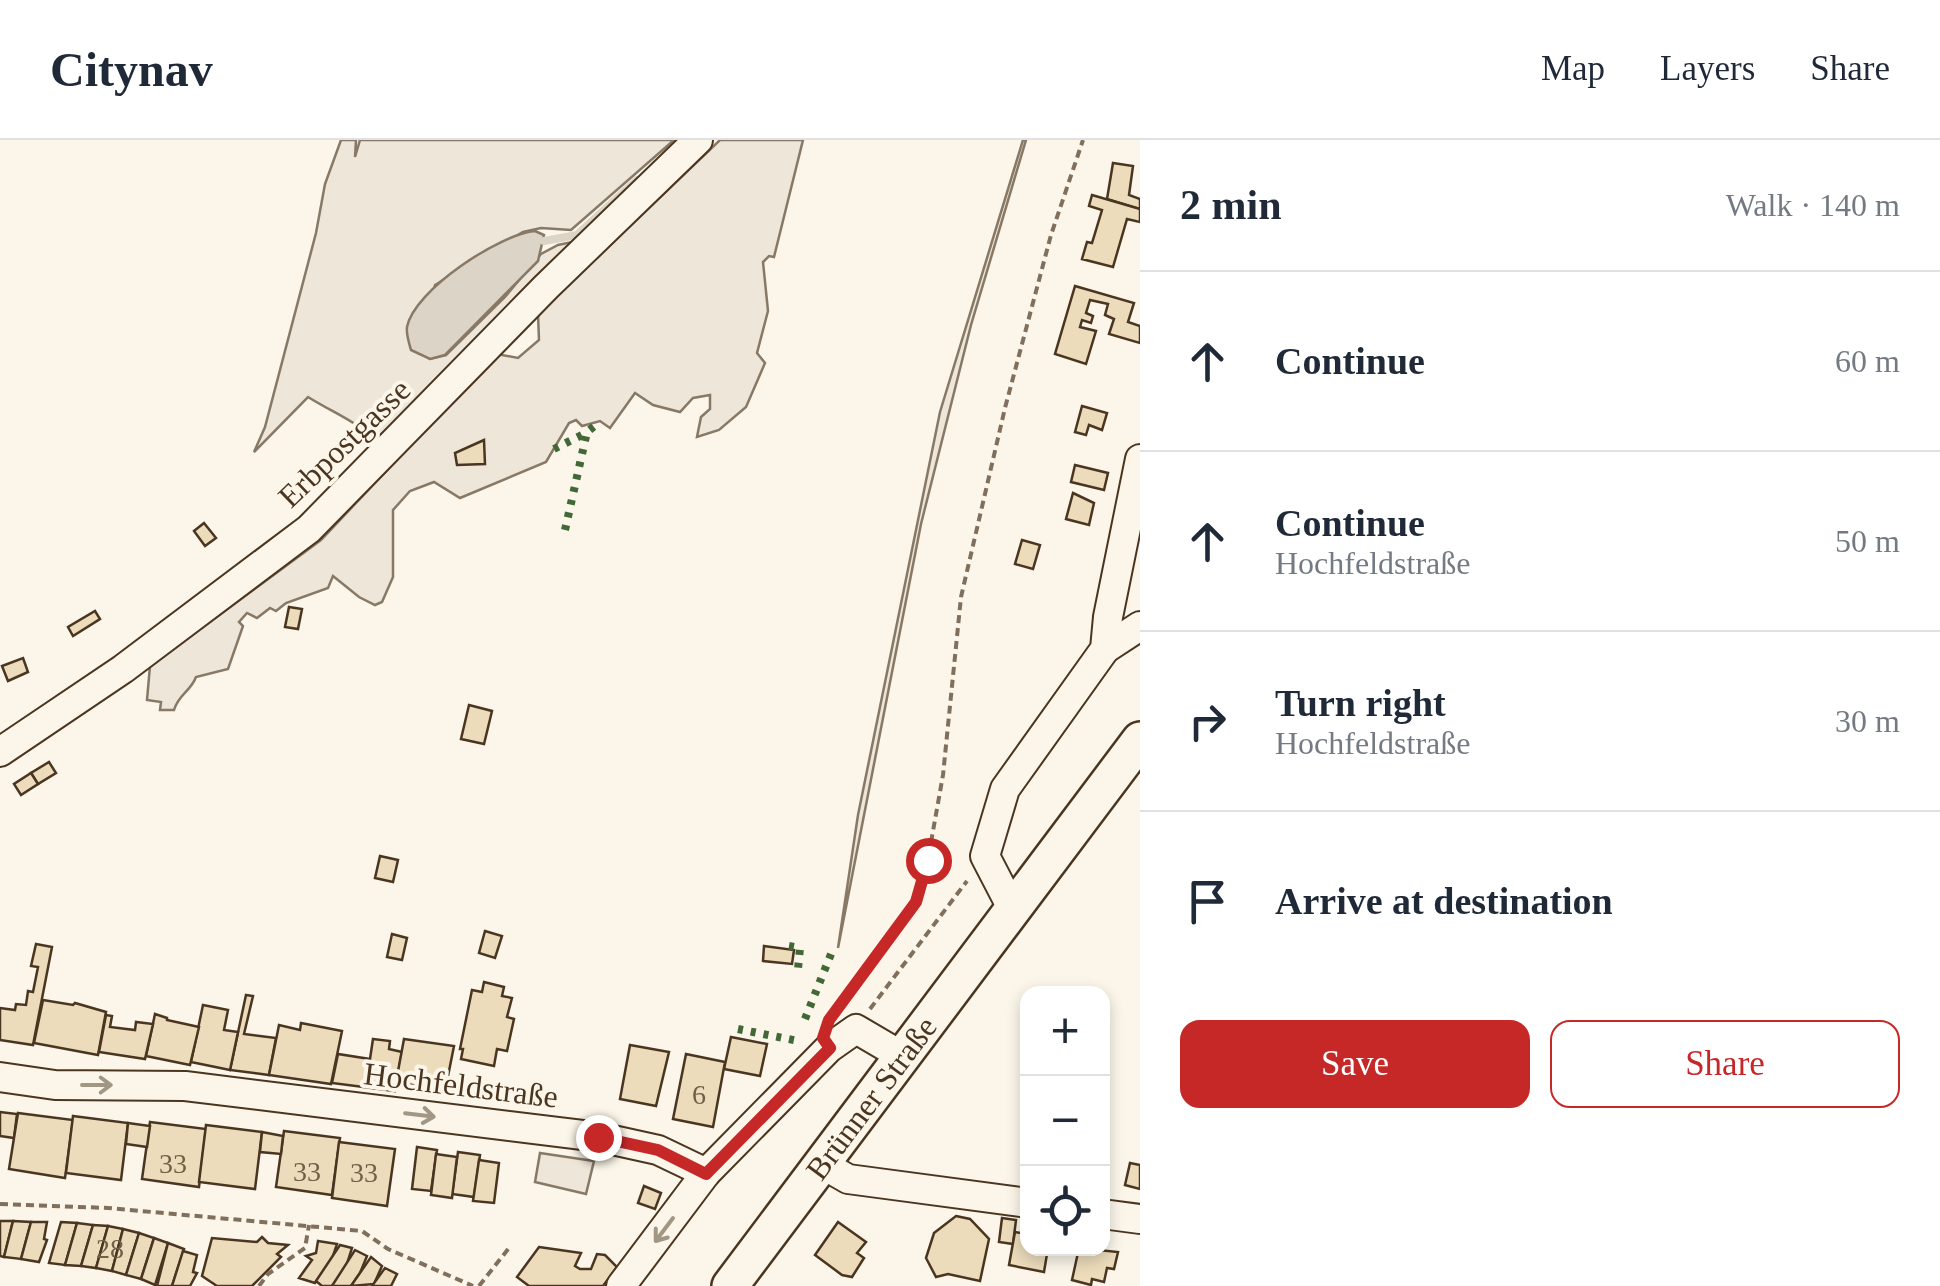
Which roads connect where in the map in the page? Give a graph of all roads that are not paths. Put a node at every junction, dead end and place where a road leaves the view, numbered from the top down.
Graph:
1 (698, 140) edge
2 (1140, 460) edge
3 (1140, 626) edge
4 (1104, 649) junction
5 (1140, 740) edge
6 (0, 752) edge
7 (1012, 910) junction
8 (902, 1056) junction
9 (0, 1077) edge
10 (822, 1164) junction
11 (706, 1174) junction
12 (1020, 1202) edge
13 (1110, 1215) edge
14 (1140, 1219) edge
15 (621, 1286) edge
16 (730, 1286) edge

1 - 6 street, Erbpostgasse
2 - 4 street
3 - 4 street
4 - 7 street
5 - 7 main road, Brünner Straße
7 - 8 main road, Brünner Straße
8 - 10 main road, Brünner Straße
8 - 11 street
9 -> 11 street, Hochfeldstraße
10 - 12 street
10 - 16 main road, Brünner Straße
11 -> 15 street
13 - 14 street

